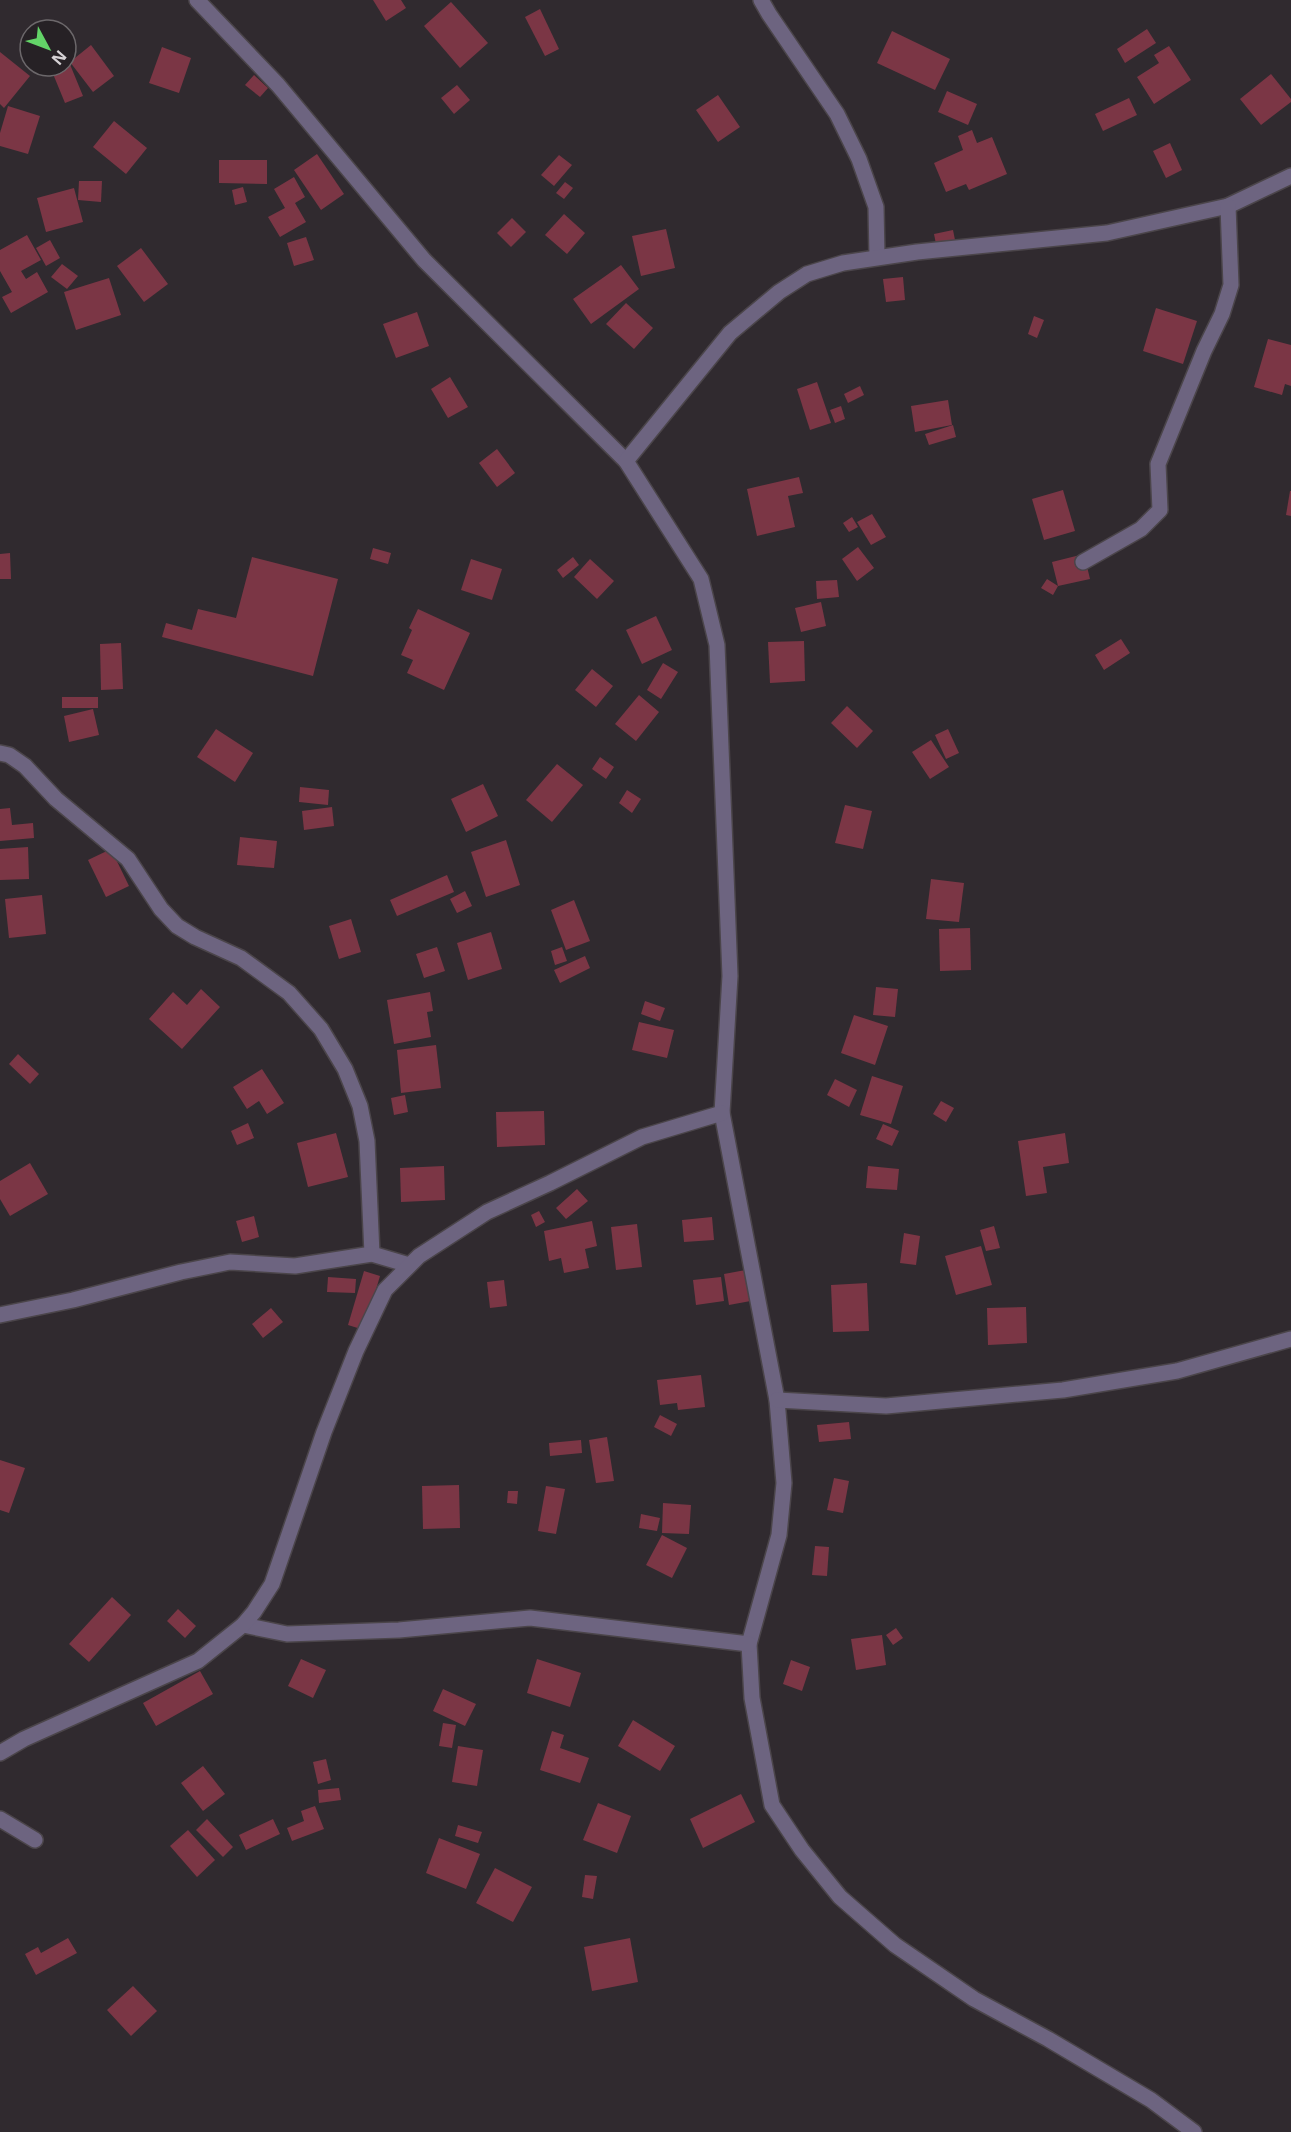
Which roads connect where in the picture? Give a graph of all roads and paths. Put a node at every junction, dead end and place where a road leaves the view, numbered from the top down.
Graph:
1 (197, 0) edge
2 (761, 0) edge
3 (1291, 176) edge
4 (1228, 206) junction
5 (877, 257) junction
6 (626, 461) junction
7 (1083, 562) dead end
8 (0, 753) edge
9 (722, 1113) junction
10 (372, 1254) junction
11 (409, 1265) junction
12 (0, 1315) edge
13 (1291, 1339) edge
14 (777, 1400) junction
15 (243, 1625) junction
16 (749, 1644) junction
17 (0, 1753) edge
18 (0, 1819) edge
19 (35, 1840) dead end
20 (1194, 2132) edge

1 - 6 street
2 - 5 street
3 - 4 street
4 - 5 street
4 - 7 street
5 - 6 street
6 - 9 street
8 - 10 street
9 - 11 street
9 - 14 street
10 - 11 street
10 - 12 street
11 - 15 street
13 - 14 street
14 - 16 street
15 - 16 street
15 - 17 street
16 - 20 street
18 - 19 street

